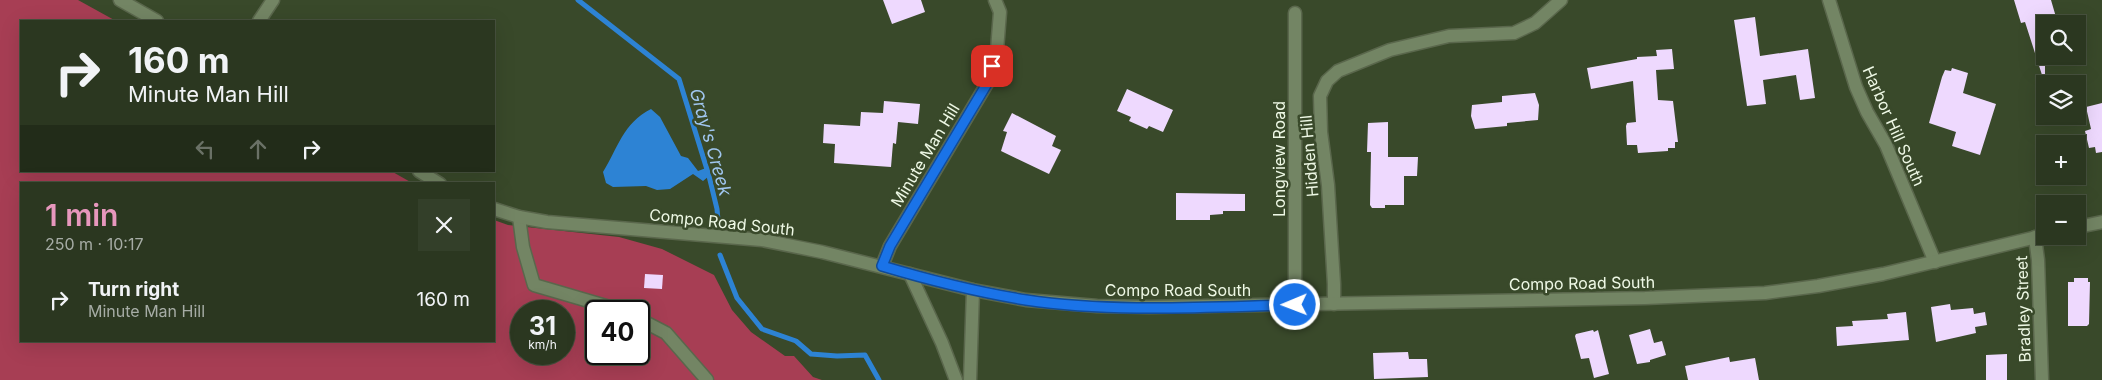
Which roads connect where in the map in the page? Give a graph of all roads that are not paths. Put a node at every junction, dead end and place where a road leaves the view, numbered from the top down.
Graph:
1 (120, 0) edge
2 (273, 0) edge
3 (995, 0) edge
4 (1561, 0) edge
5 (1829, 0) edge
6 (1295, 13) dead end
7 (155, 20) edge
8 (260, 20) edge
9 (421, 172) edge
10 (437, 182) edge
11 (495, 209) edge
12 (519, 217) junction
13 (2102, 222) edge
14 (2086, 226) edge
15 (2036, 237) edge
16 (2039, 245) edge
17 (1935, 262) junction
18 (882, 266) junction
19 (910, 274) junction
20 (973, 290) junction
21 (585, 300) edge
22 (1334, 304) junction
23 (1295, 305) junction
24 (650, 325) edge
25 (707, 380) edge
26 (956, 380) edge
27 (970, 380) edge
28 (2042, 380) edge

1 - 7 street
2 - 8 street
3 - 18 street, Minute Man Hill
4 - 22 street, Hidden Hill
5 - 17 street, Harbor Hill South
6 - 23 street, Longview Road
9 - 10 street
11 - 12 street, Compo Road South
12 - 18 street, Compo Road South
12 - 21 street
13 - 14 street
15 - 17 street, Compo Road South
16 - 28 street, Bradley Street
17 - 22 street, Compo Road South
18 - 19 street, Compo Road South
19 - 20 street, Compo Road South
19 - 26 street
20 - 23 street, Compo Road South
20 - 27 street
22 - 23 street, Compo Road South
24 - 25 street

